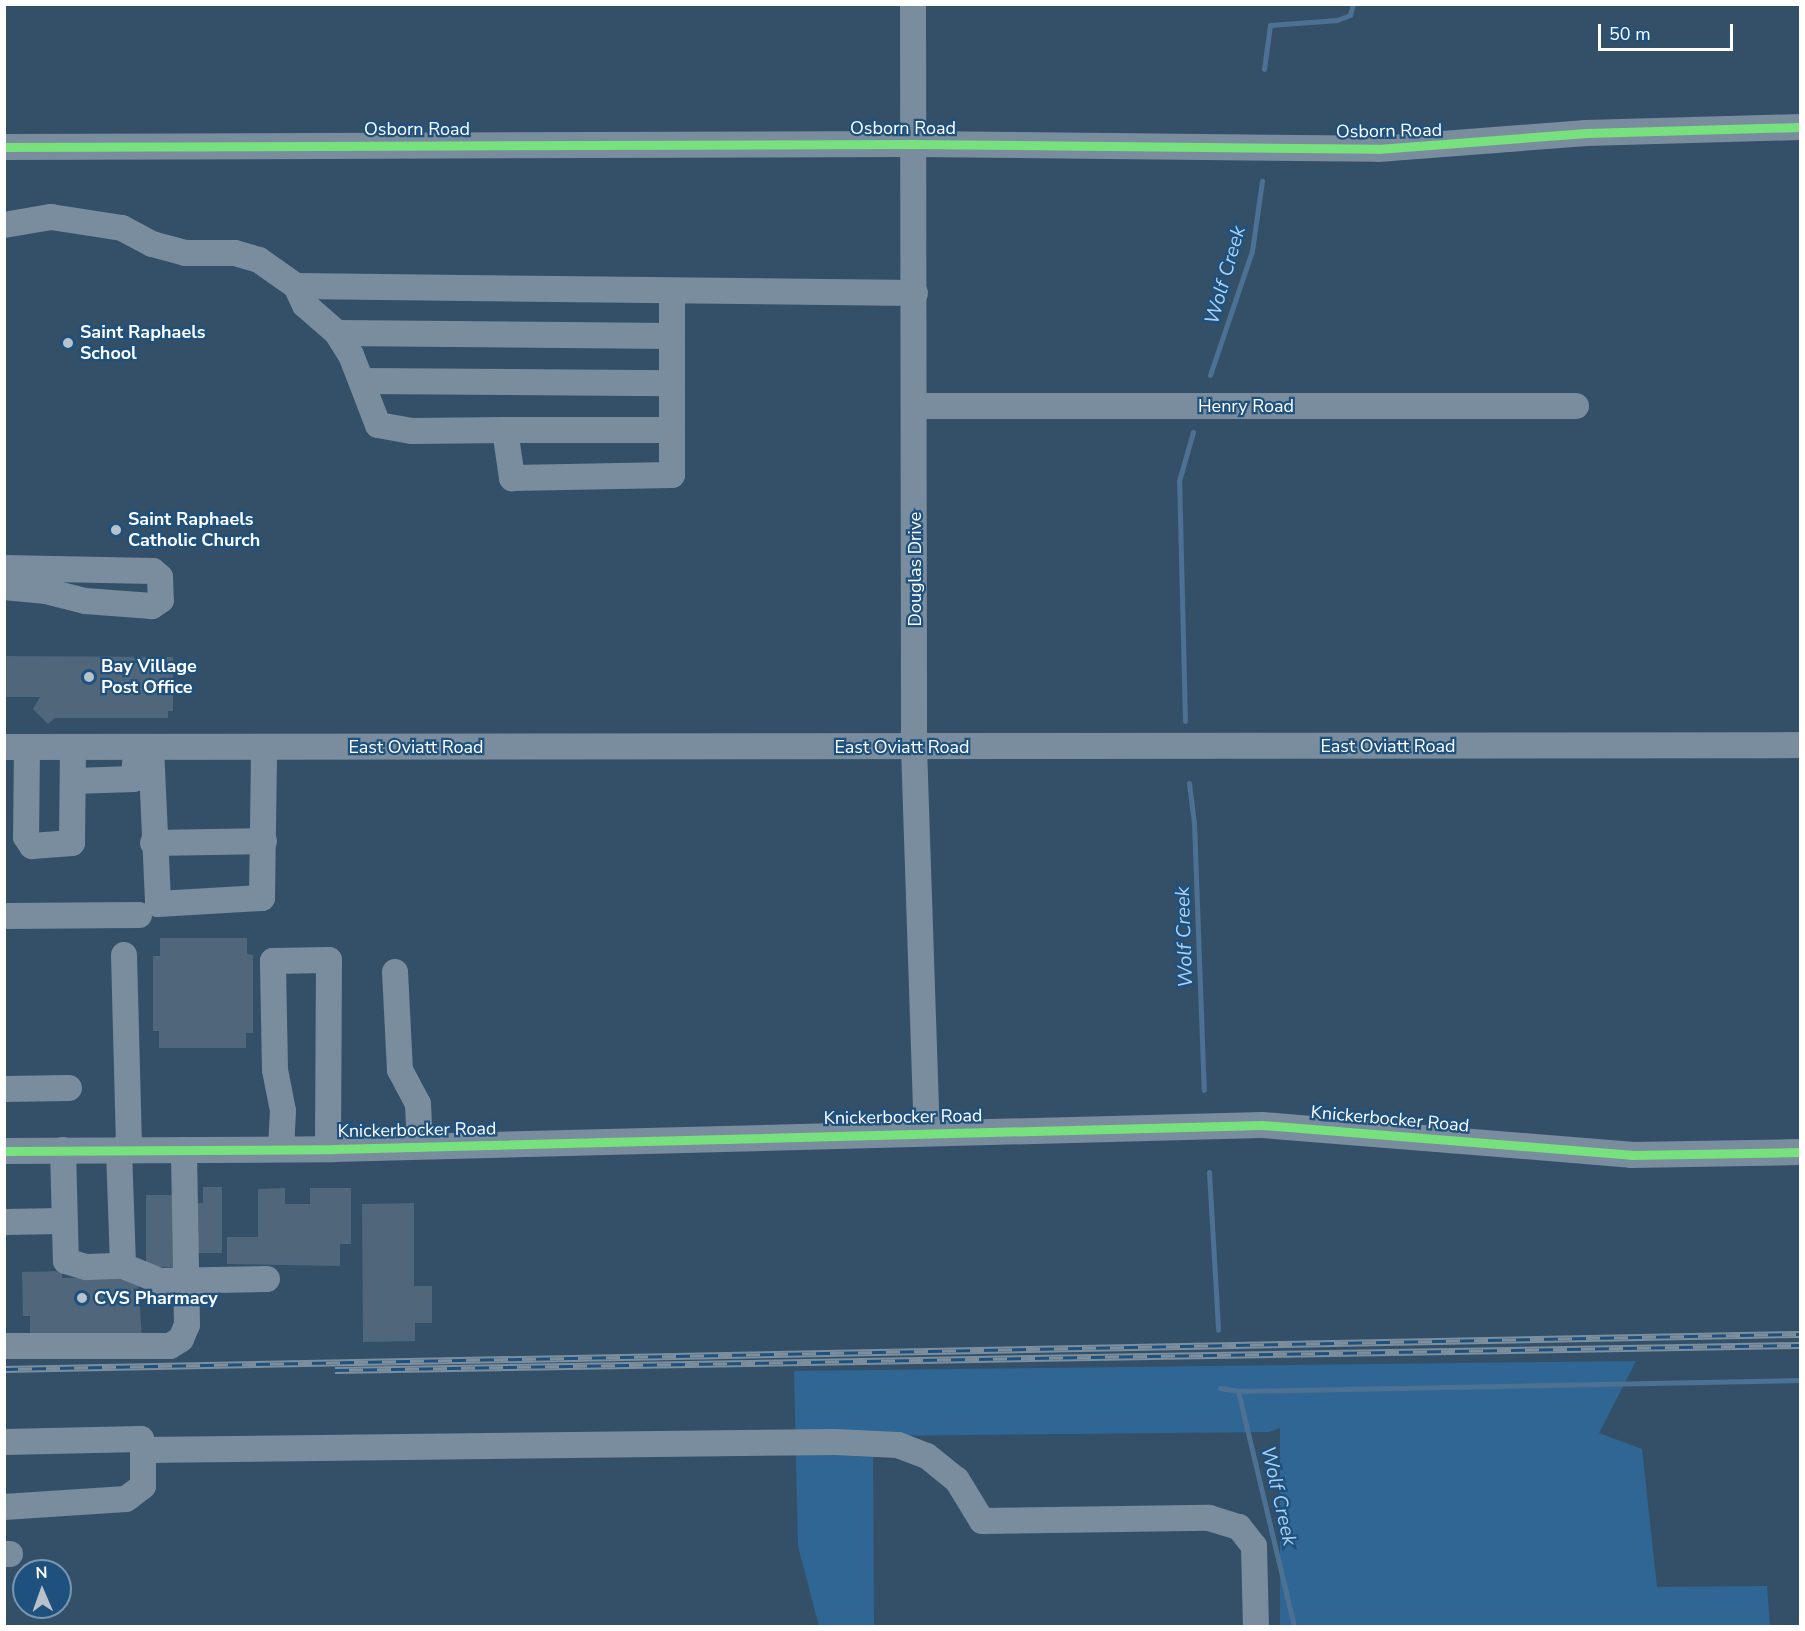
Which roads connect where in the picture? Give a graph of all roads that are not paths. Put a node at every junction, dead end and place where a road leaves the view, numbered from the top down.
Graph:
1 (913, 4) edge
2 (1800, 127) edge
3 (913, 144) junction
4 (4, 147) edge
5 (4, 225) edge
6 (296, 286) junction
7 (672, 291) junction
8 (915, 293) junction
9 (337, 333) junction
10 (672, 336) junction
11 (362, 381) junction
12 (672, 383) junction
13 (916, 406) junction
14 (1576, 406) dead end
15 (506, 430) junction
16 (672, 430) junction
17 (4, 568) edge
18 (4, 587) edge
19 (1800, 745) edge
20 (16, 747) edge
21 (73, 747) junction
22 (144, 747) junction
23 (264, 747) junction
24 (914, 747) junction
25 (73, 782) junction
26 (264, 841) junction
27 (153, 843) junction
28 (139, 915) dead end
29 (4, 916) edge
30 (124, 955) dead end
31 (395, 972) dead end
32 (69, 1088) dead end
33 (4, 1089) edge
34 (927, 1133) junction
35 (420, 1146) junction
36 (281, 1149) junction
37 (328, 1149) junction
38 (63, 1150) junction
39 (124, 1150) junction
40 (184, 1150) junction
41 (4, 1151) edge
42 (1800, 1152) edge
43 (63, 1221) junction
44 (4, 1222) edge
45 (123, 1266) junction
46 (267, 1279) dead end
47 (185, 1280) junction
48 (4, 1346) edge
49 (4, 1442) edge
50 (143, 1450) junction
51 (4, 1507) edge
52 (1256, 1626) edge

1 - 3 street, Douglas Drive
2 - 3 street, Osborn Road
3 - 4 street, Osborn Road
3 - 8 street, Douglas Drive
5 - 6 street
6 - 7 street
6 - 9 street
7 - 8 street
7 - 10 street
8 - 13 street, Douglas Drive
9 - 10 street
9 - 11 street
10 - 12 street
11 - 12 street
11 - 15 street
12 - 16 street
13 - 14 street, Henry Road
13 - 24 street, Douglas Drive
15 - 16 street
15 - 16 street
17 - 18 street
19 - 24 street, East Oviatt Road
20 - 21 street, East Oviatt Road
20 - 25 street
21 - 22 street, East Oviatt Road
21 - 25 street
22 - 23 street, East Oviatt Road
22 - 25 street
22 - 27 street
23 - 24 street, East Oviatt Road
23 - 26 street
24 - 34 street, Douglas Drive
26 - 27 street
26 - 27 street
28 - 29 street
30 - 39 street
31 - 35 street
32 - 33 street
34 - 35 street, Knickerbocker Road
34 - 42 street, Knickerbocker Road
35 - 37 street, Knickerbocker Road
36 - 37 street, Knickerbocker Road
36 - 37 street
36 - 40 street, Knickerbocker Road
38 - 39 street, Knickerbocker Road
38 - 41 street, Knickerbocker Road
38 - 43 street
39 - 40 street, Knickerbocker Road
39 - 45 street
40 - 47 street
43 - 44 street
43 - 45 street
45 - 47 street
46 - 47 street
47 - 48 street
49 - 50 street
50 - 51 street
50 - 52 street

